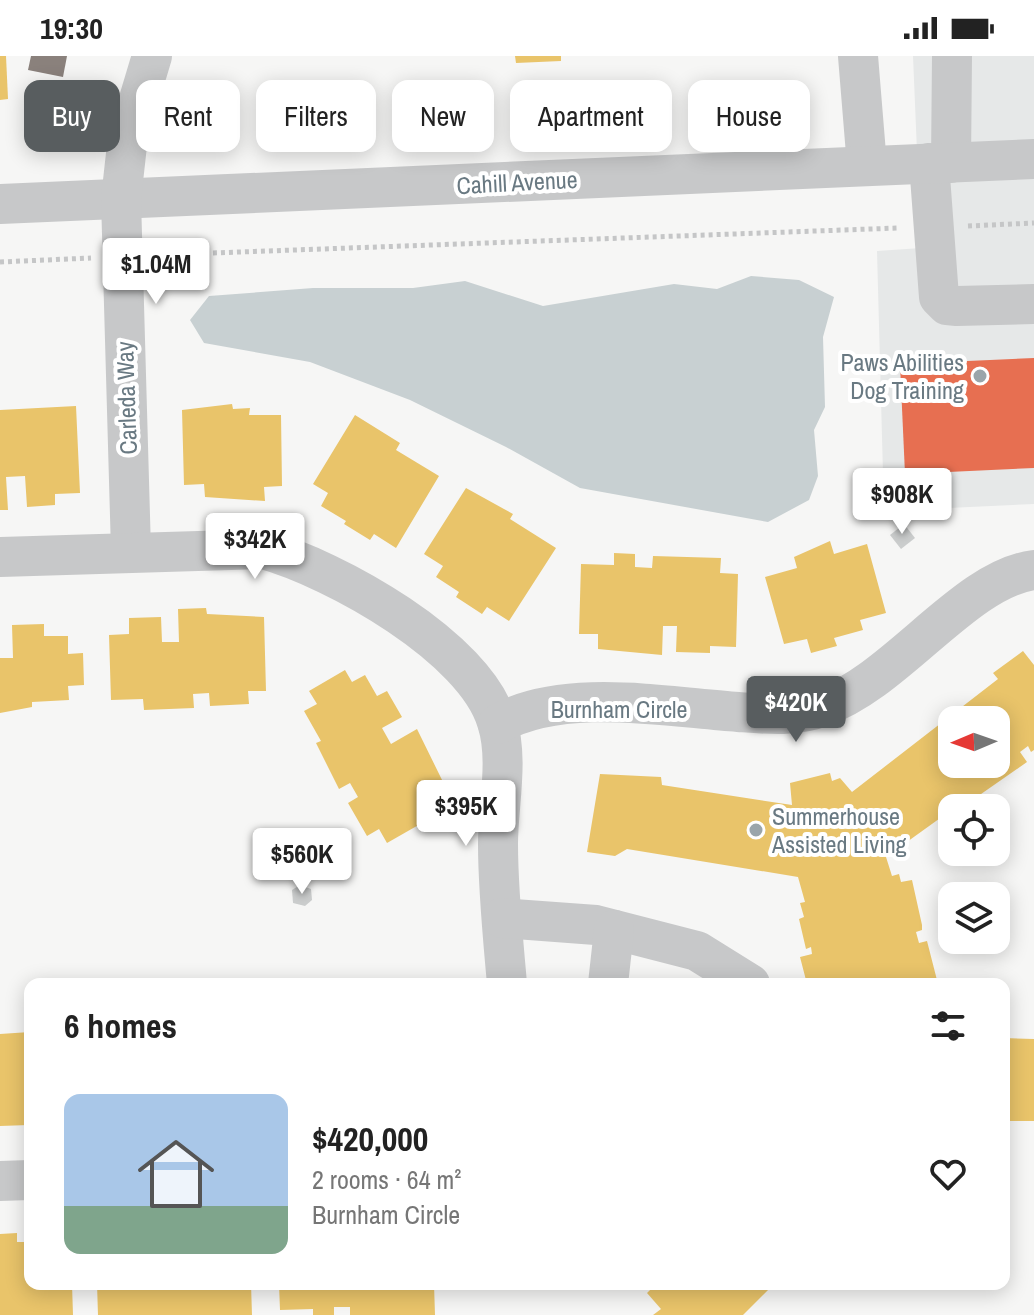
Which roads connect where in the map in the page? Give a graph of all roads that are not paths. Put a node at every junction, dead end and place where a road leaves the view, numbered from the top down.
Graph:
1 (152, 56) edge
2 (858, 56) edge
3 (952, 56) edge
4 (1034, 159) edge
5 (940, 163) junction
6 (867, 166) junction
7 (121, 199) junction
8 (0, 204) edge
9 (1034, 304) edge
10 (131, 551) junction
11 (0, 557) edge
12 (1034, 570) edge
13 (498, 724) junction
14 (502, 918) junction
15 (614, 930) junction
16 (507, 978) edge
17 (609, 978) edge
18 (740, 978) edge
19 (24, 1180) edge
20 (0, 1181) edge

1 - 7 street, Carleda Way
2 - 6 street
3 - 5 street
4 - 5 street, Cahill Avenue
5 - 6 street, Cahill Avenue
5 - 9 street
6 - 7 street, Cahill Avenue
7 - 8 street, Cahill Avenue
7 - 10 street, Carleda Way
10 - 11 street
10 - 13 street
12 - 13 street, Burnham Circle
13 - 14 street
14 - 15 street
14 - 16 street
15 - 17 street
15 - 18 street
19 - 20 street

